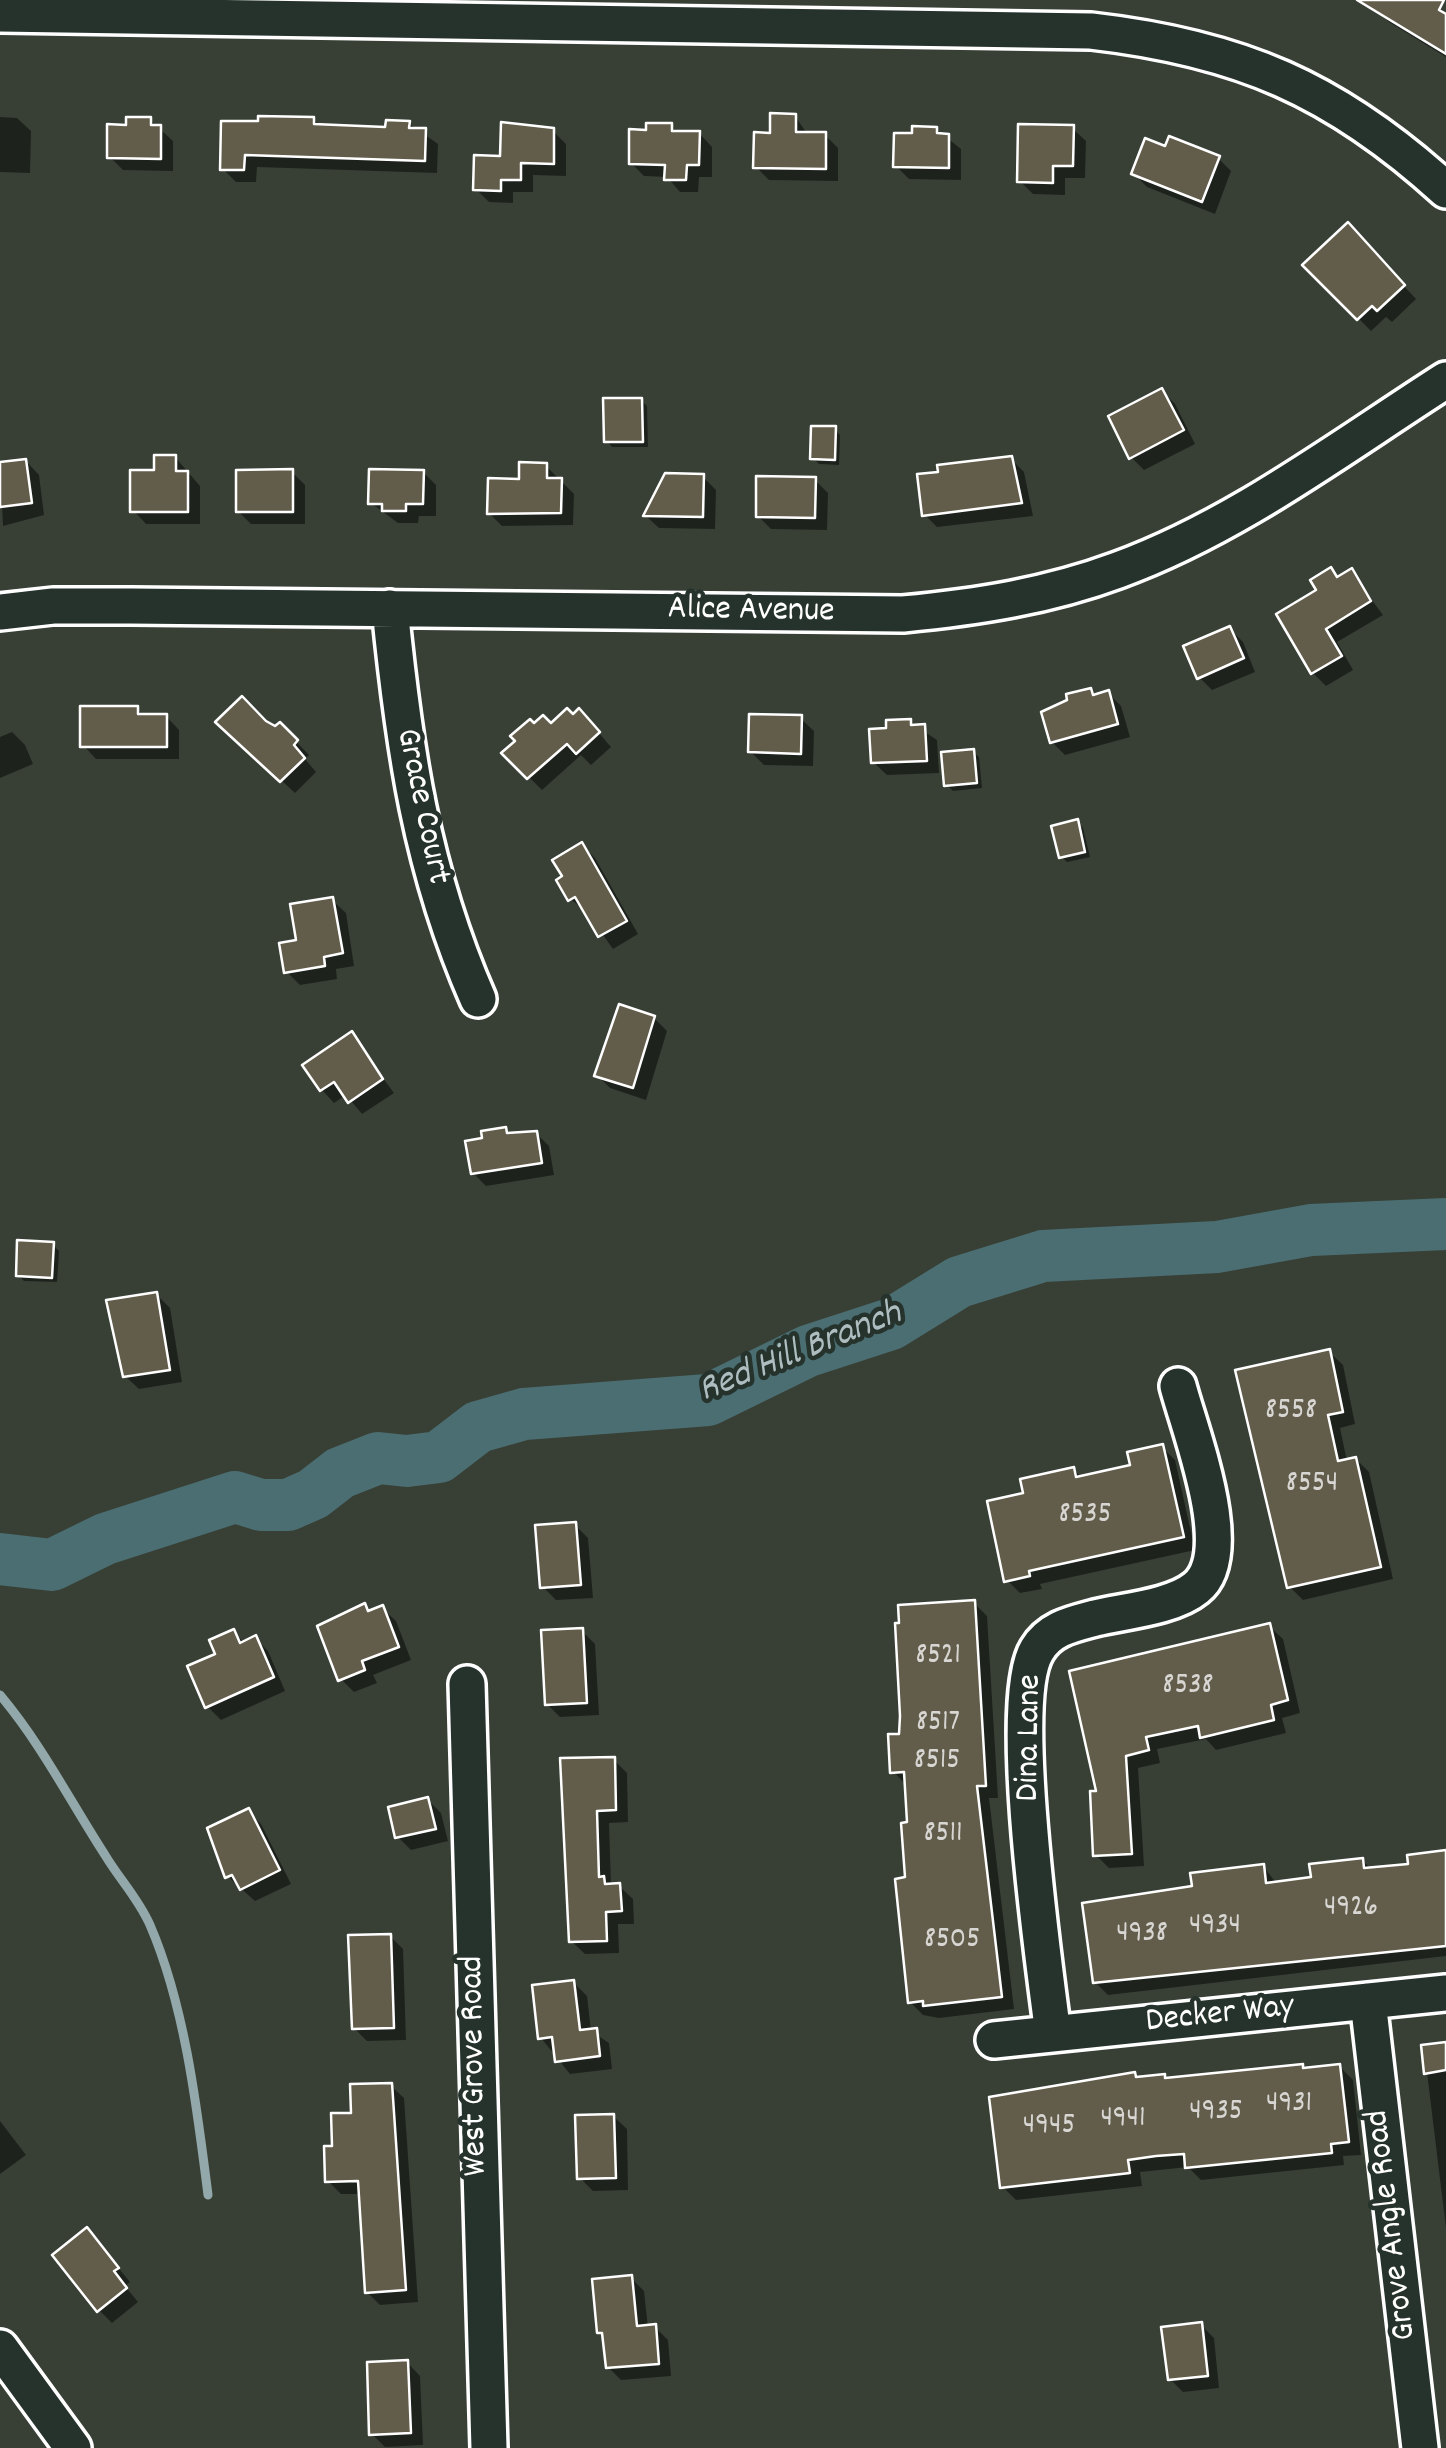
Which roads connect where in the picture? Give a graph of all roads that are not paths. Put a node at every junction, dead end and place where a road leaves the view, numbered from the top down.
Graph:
1 (0, 14) edge
2 (1446, 190) edge
3 (1446, 380) edge
4 (390, 608) junction
5 (0, 612) edge
6 (478, 999) dead end
7 (1172, 1402) dead end
8 (467, 1684) dead end
9 (1446, 1994) edge
10 (1368, 2002) junction
11 (1053, 2034) junction
12 (994, 2040) dead end
13 (0, 2348) edge
14 (72, 2448) edge
15 (489, 2448) edge
16 (1420, 2448) edge

1 - 2 street
3 - 4 street, Alice Avenue
4 - 5 street, Alice Avenue
4 - 6 street, Grace Court
7 - 11 street, Dina Lane
8 - 15 street, West Grove Road
9 - 10 street, Decker Way
10 - 11 street, Decker Way
10 - 16 street, Grove Angle Road
11 - 12 street, Decker Way
13 - 14 street

